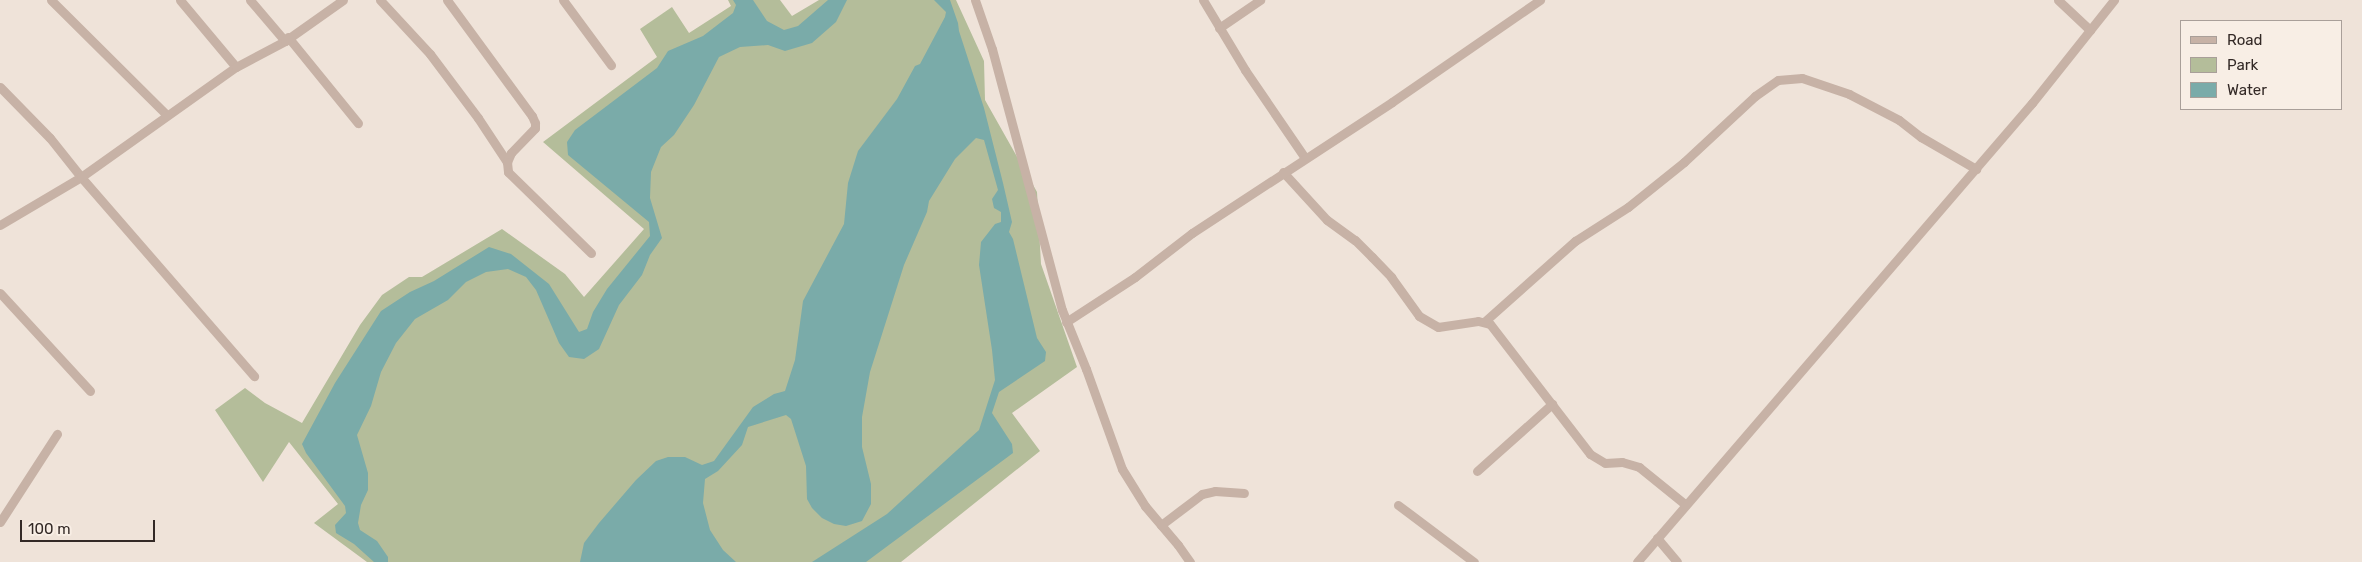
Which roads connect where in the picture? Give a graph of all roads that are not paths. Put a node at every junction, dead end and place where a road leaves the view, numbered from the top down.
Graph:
1 (51, 0) edge
2 (180, 0) edge
3 (250, 0) edge
4 (343, 0) edge
5 (380, 0) edge
6 (447, 0) edge
7 (563, 0) edge
8 (975, 0) edge
9 (1203, 0) edge
10 (1260, 0) edge
11 (1540, 0) edge
12 (2058, 0) edge
13 (2114, 0) edge
14 (1219, 28) junction
15 (2090, 30) junction
16 (286, 39) junction
17 (611, 65) dead end
18 (236, 68) junction
19 (0, 87) edge
20 (167, 115) junction
21 (358, 123) dead end
22 (1306, 158) junction
23 (507, 162) junction
24 (1976, 169) junction
25 (1283, 172) junction
26 (81, 177) junction
27 (0, 225) edge
28 (591, 253) dead end
29 (0, 294) edge
30 (1066, 322) junction
31 (1484, 322) junction
32 (254, 376) dead end
33 (90, 391) dead end
34 (1552, 404) junction
35 (57, 434) dead end
36 (1477, 471) dead end
37 (1244, 493) dead end
38 (1686, 504) junction
39 (1398, 505) dead end
40 (0, 522) edge
41 (1161, 525) junction
42 (1657, 538) junction
43 (1190, 562) edge
44 (1474, 562) edge
45 (1637, 562) edge
46 (1677, 562) edge

1 - 20 street
2 - 18 street
3 - 16 street
4 - 16 street
5 - 23 street
6 - 23 street
7 - 17 street
8 - 30 street
9 - 14 street
10 - 14 street
11 - 22 street
12 - 15 street
13 - 15 street
14 - 22 street
15 - 24 street
16 - 18 street
16 - 21 street
18 - 20 street
19 - 26 street
20 - 26 street
22 - 25 street
23 - 28 street
24 - 31 street
24 - 38 street
25 - 30 street
25 - 31 street
26 - 27 street
26 - 32 street
29 - 33 street
30 - 41 street
31 - 34 street
34 - 36 street
34 - 38 street
35 - 40 street
37 - 41 street
38 - 42 street
39 - 44 street
41 - 43 street
42 - 45 street
42 - 46 street

